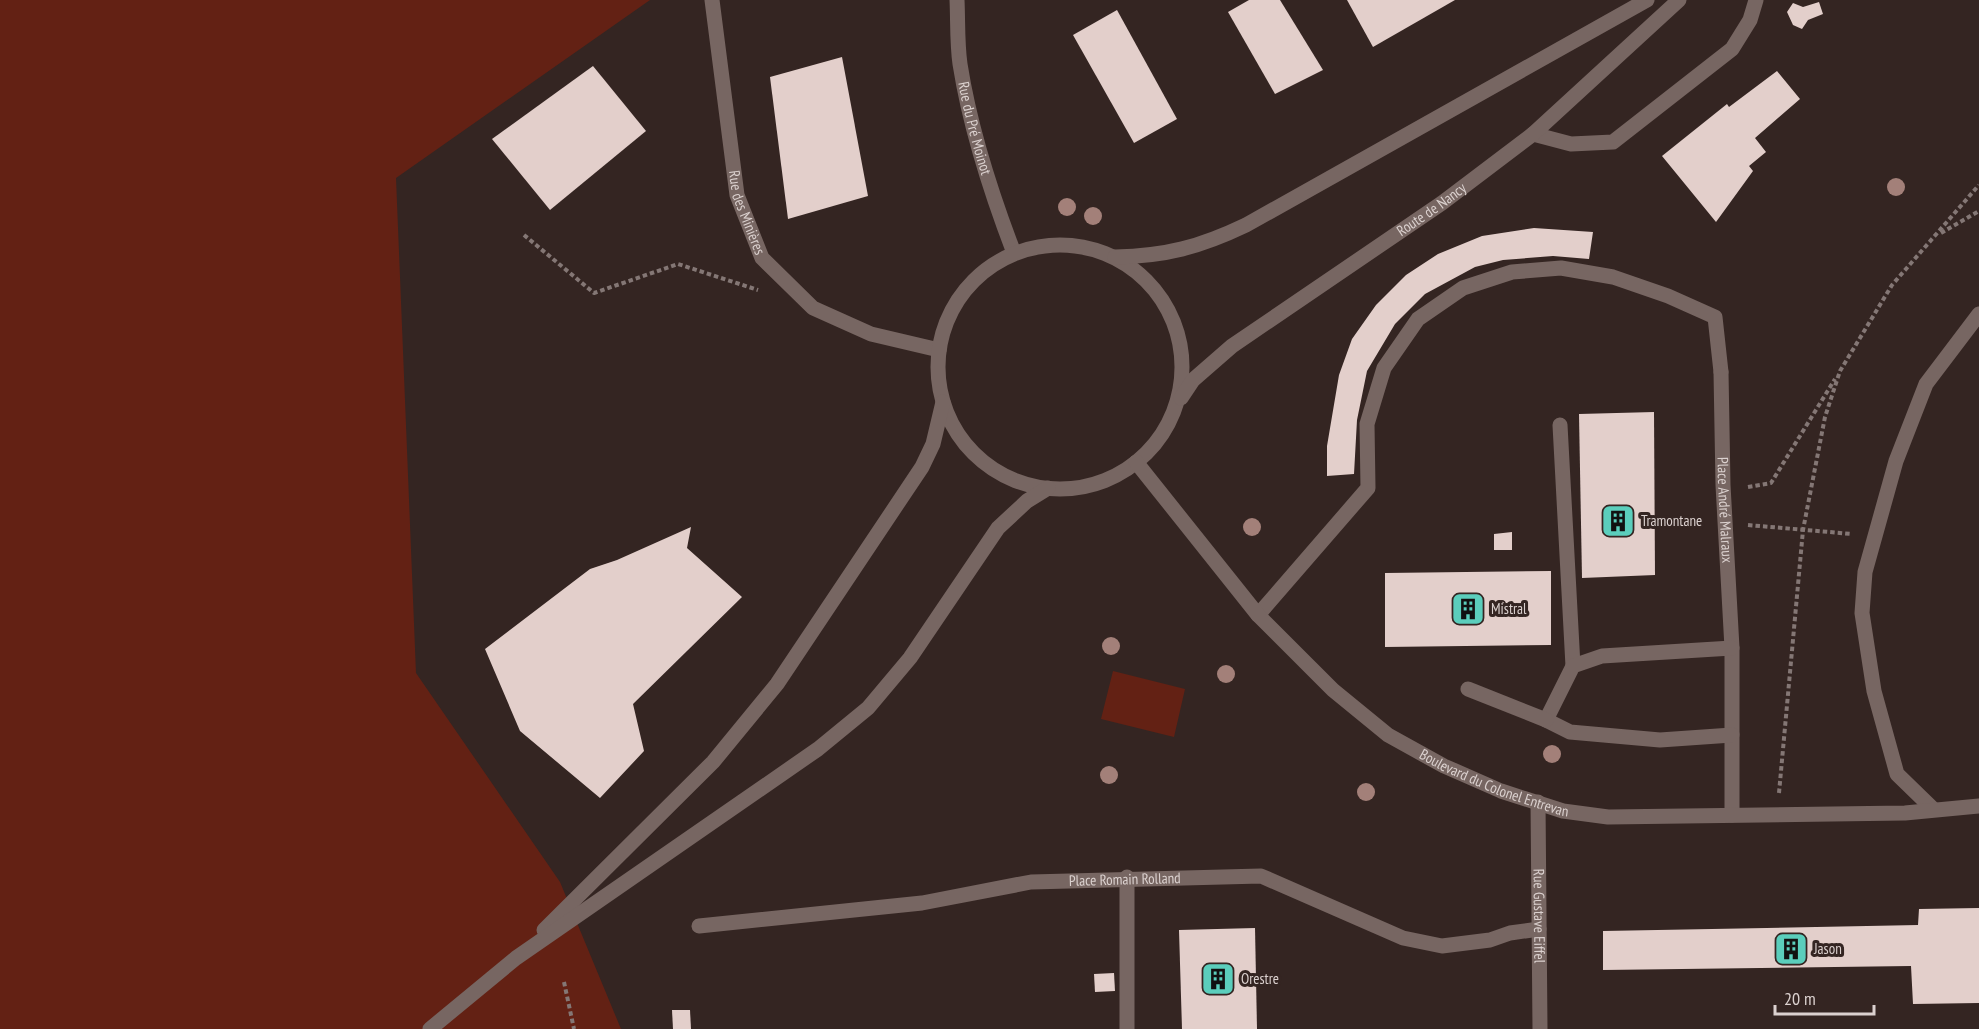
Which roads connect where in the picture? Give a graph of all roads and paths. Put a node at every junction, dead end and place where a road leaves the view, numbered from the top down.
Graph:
1 (712, 0) edge
2 (957, 0) edge
3 (1647, 0) edge
4 (1679, 0) edge
5 (1756, 0) edge
6 (1533, 134) junction
7 (1979, 185) edge
8 (1979, 211) edge
9 (524, 235) dead end
10 (1936, 235) junction
11 (1014, 253) junction
12 (1114, 257) junction
13 (768, 294) dead end
14 (1979, 314) edge
15 (939, 351) junction
16 (1840, 371) junction
17 (943, 402) junction
18 (1176, 405) junction
19 (1560, 425) dead end
20 (1136, 462) junction
21 (1048, 488) junction
22 (1745, 497) dead end
23 (1745, 516) dead end
24 (1803, 530) junction
25 (1873, 535) junction
26 (1258, 615) junction
27 (1732, 648) junction
28 (1573, 666) junction
29 (1468, 689) dead end
30 (1546, 720) junction
31 (1732, 735) junction
32 (1538, 802) junction
33 (1979, 806) edge
34 (1933, 809) junction
35 (1777, 814) junction
36 (1732, 815) junction
37 (1127, 878) junction
38 (699, 926) dead end
39 (1539, 928) junction
40 (516, 958) junction
41 (564, 982) dead end
42 (429, 1029) edge
43 (574, 1029) edge
44 (1127, 1029) edge
45 (1540, 1029) edge

1 - 15 street, Rue des Minières
2 - 11 street, Rue du Pré Moinot
3 - 12 street
4 - 6 street, Route de Nancy
5 - 6 street
6 - 18 street, Route de Nancy
7 - 10 path
8 - 10 path
9 - 13 path
10 - 16 path
11 - 12 street
11 - 15 street
12 - 18 street
14 - 25 street
15 - 17 street
16 - 22 path
16 - 24 path
17 - 21 street
17 - 40 street
18 - 20 street
19 - 28 street
20 - 21 street
20 - 26 street, Boulevard du Colonel Entrevan
21 - 40 street
23 - 24 path
24 - 25 path
24 - 35 path
25 - 34 street
26 - 27 street, Place André Malraux
26 - 32 street, Boulevard du Colonel Entrevan
27 - 28 street
27 - 31 street, Place André Malraux
28 - 30 street
29 - 30 street
30 - 31 street
31 - 36 street, Place André Malraux
32 - 36 street, Boulevard du Colonel Entrevan
32 - 39 street, Rue Gustave Eiffel
33 - 34 street, Boulevard du Colonel Entrevan
34 - 35 street, Boulevard du Colonel Entrevan
35 - 36 street, Boulevard du Colonel Entrevan
37 - 38 street, Place Romain Rolland
37 - 39 street, Place Romain Rolland
37 - 44 street
39 - 45 street, Rue Gustave Eiffel
40 - 42 street
41 - 43 path

